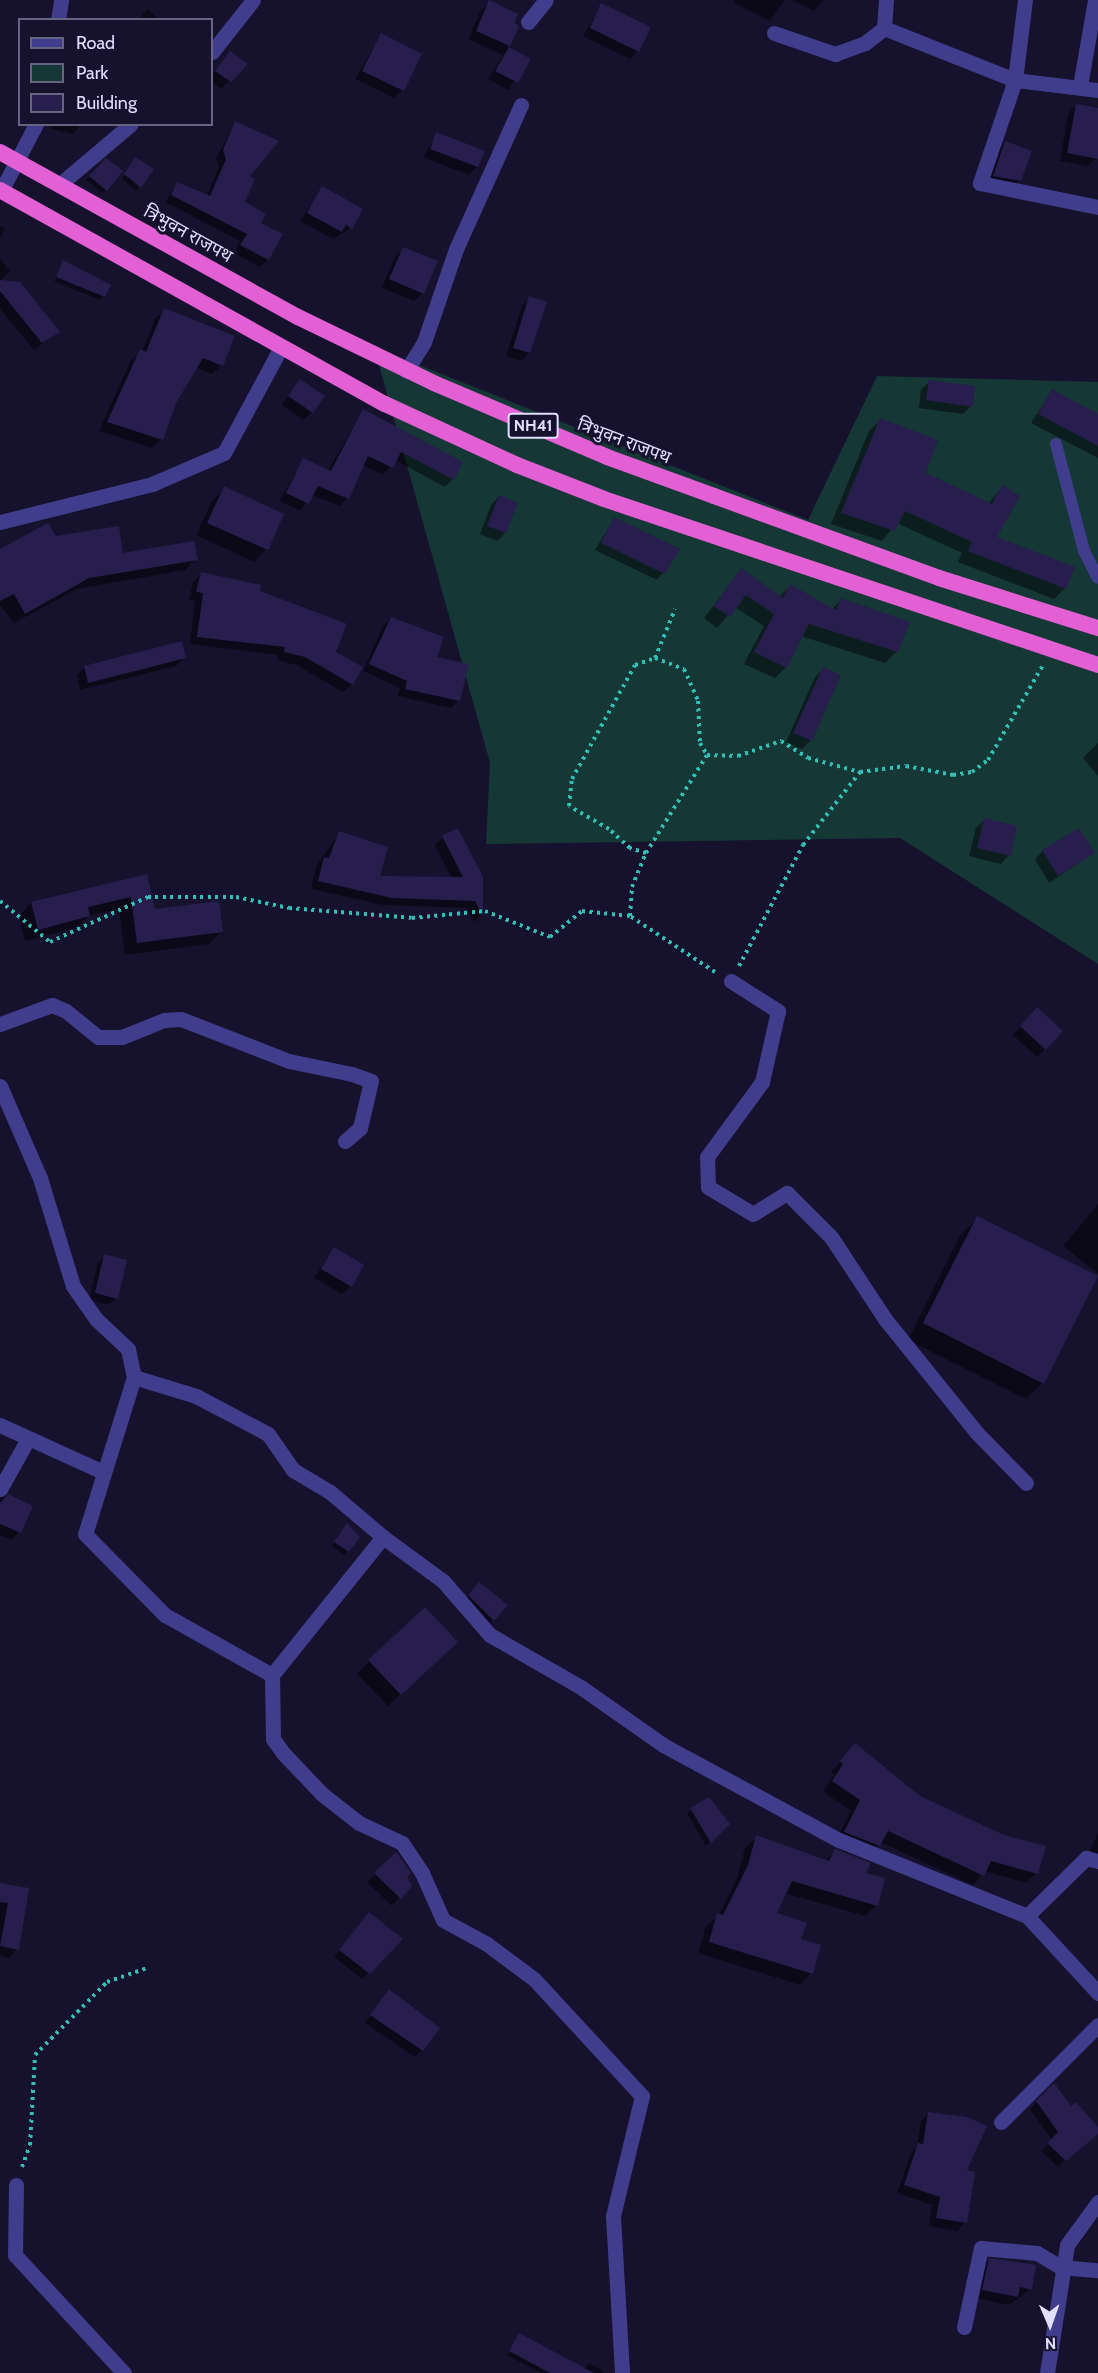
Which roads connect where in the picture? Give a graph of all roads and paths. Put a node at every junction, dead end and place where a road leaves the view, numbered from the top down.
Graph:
1 (61, 0) edge
2 (253, 0) edge
3 (546, 0) edge
4 (886, 0) edge
5 (1025, 0) edge
6 (1095, 0) edge
7 (58, 18) edge
8 (528, 22) dead end
9 (884, 28) junction
10 (774, 33) dead end
11 (213, 51) edge
12 (1015, 80) junction
13 (1080, 86) junction
14 (1098, 90) edge
15 (521, 105) dead end
16 (35, 126) edge
17 (129, 126) edge
18 (0, 152) edge
19 (19, 162) junction
20 (59, 185) junction
21 (1, 191) edge
22 (1098, 207) edge
23 (281, 347) junction
24 (406, 371) junction
25 (1056, 444) dead end
26 (0, 522) edge
27 (1098, 578) edge
28 (675, 609) dead end
29 (1098, 628) edge
30 (1052, 650) junction
31 (655, 658) junction
32 (1098, 665) edge
33 (706, 755) junction
34 (860, 772) junction
35 (646, 854) junction
36 (0, 901) edge
37 (630, 916) junction
38 (730, 981) junction
39 (0, 1024) edge
40 (0, 1086) edge
41 (345, 1141) dead end
42 (134, 1377) junction
43 (0, 1425) edge
44 (28, 1439) junction
45 (103, 1472) junction
46 (1026, 1483) dead end
47 (0, 1489) edge
48 (383, 1537) junction
49 (272, 1675) junction
50 (1098, 1861) edge
51 (1027, 1916) junction
52 (147, 1968) dead end
53 (1098, 1994) edge
54 (1098, 2025) edge
55 (1001, 2122) dead end
56 (15, 2185) joint
57 (1098, 2202) edge
58 (1060, 2267) junction
59 (1098, 2270) edge
60 (964, 2327) dead end
61 (124, 2373) edge
62 (622, 2373) edge
63 (1047, 2373) edge

1 - 7 street
2 - 11 street
3 - 8 street
4 - 9 street
5 - 12 street
6 - 13 street
9 - 10 street
9 - 12 street
12 - 13 street
12 - 22 street
13 - 14 street
15 - 24 street
16 - 19 street
17 - 20 street
18 - 19 highway, त्रिभुवन राजपथ / NH41
19 - 20 highway, त्रिभुवन राजपथ / NH41
19 - 21 street
20 - 24 highway, त्रिभुवन राजपथ / NH41
21 - 23 highway, NH41
23 - 26 street
23 - 30 highway, NH41
24 - 29 highway, त्रिभुवन राजपथ / NH41
25 - 27 lane
28 - 31 path
30 - 32 highway, NH41
30 - 34 path
31 - 33 path
31 - 35 path
33 - 34 path
33 - 35 path
34 - 38 path
35 - 37 path
36 - 37 path
37 - 38 path
38 - 46 street
39 - 41 street
40 - 42 street
42 - 45 street
42 - 48 street
43 - 44 street
44 - 45 street
44 - 47 street
45 - 49 street
48 - 49 street
48 - 51 street
49 - 62 street
50 - 51 street
51 - 53 street
52 - 56 path
54 - 55 street
56 - 61 street
57 - 58 street
58 - 59 street
58 - 60 street
58 - 63 street

